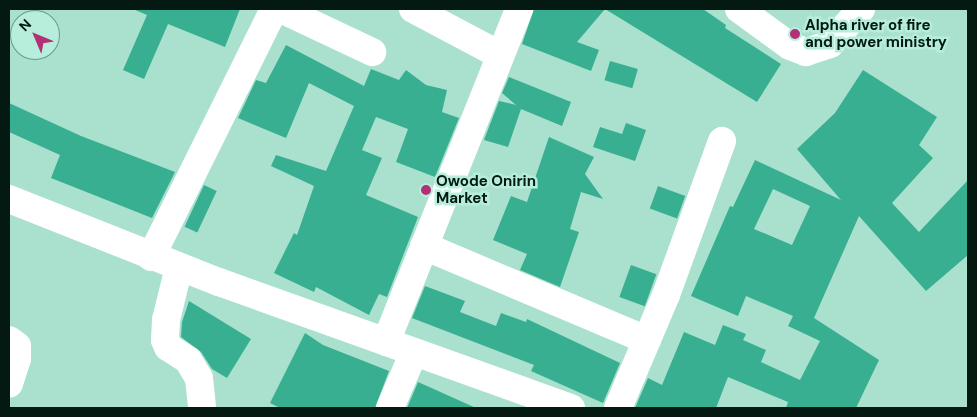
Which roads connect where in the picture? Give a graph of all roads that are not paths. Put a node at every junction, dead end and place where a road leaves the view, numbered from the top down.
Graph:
1 (274, 9) edge
2 (281, 9) edge
3 (413, 9) edge
4 (518, 9) edge
5 (739, 9) edge
6 (861, 9) edge
7 (372, 52) dead end
8 (500, 54) junction
9 (722, 142) dead end
10 (9, 199) edge
11 (424, 246) junction
12 (151, 257) junction
13 (179, 267) junction
14 (9, 340) edge
15 (647, 340) junction
16 (386, 342) junction
17 (414, 352) junction
18 (9, 384) edge
19 (519, 399) edge
20 (202, 408) edge
21 (390, 408) edge
22 (571, 408) edge
23 (618, 408) edge

1 - 12 street
2 - 7 street
3 - 8 street
4 - 8 street
5 - 6 street
8 - 11 street
9 - 15 street
10 - 12 street
11 - 15 street
11 - 16 street
12 - 13 street
13 - 16 street
13 - 20 street
14 - 18 street
15 - 23 street
16 - 17 street
17 - 19 street
17 - 21 street
19 - 22 street

